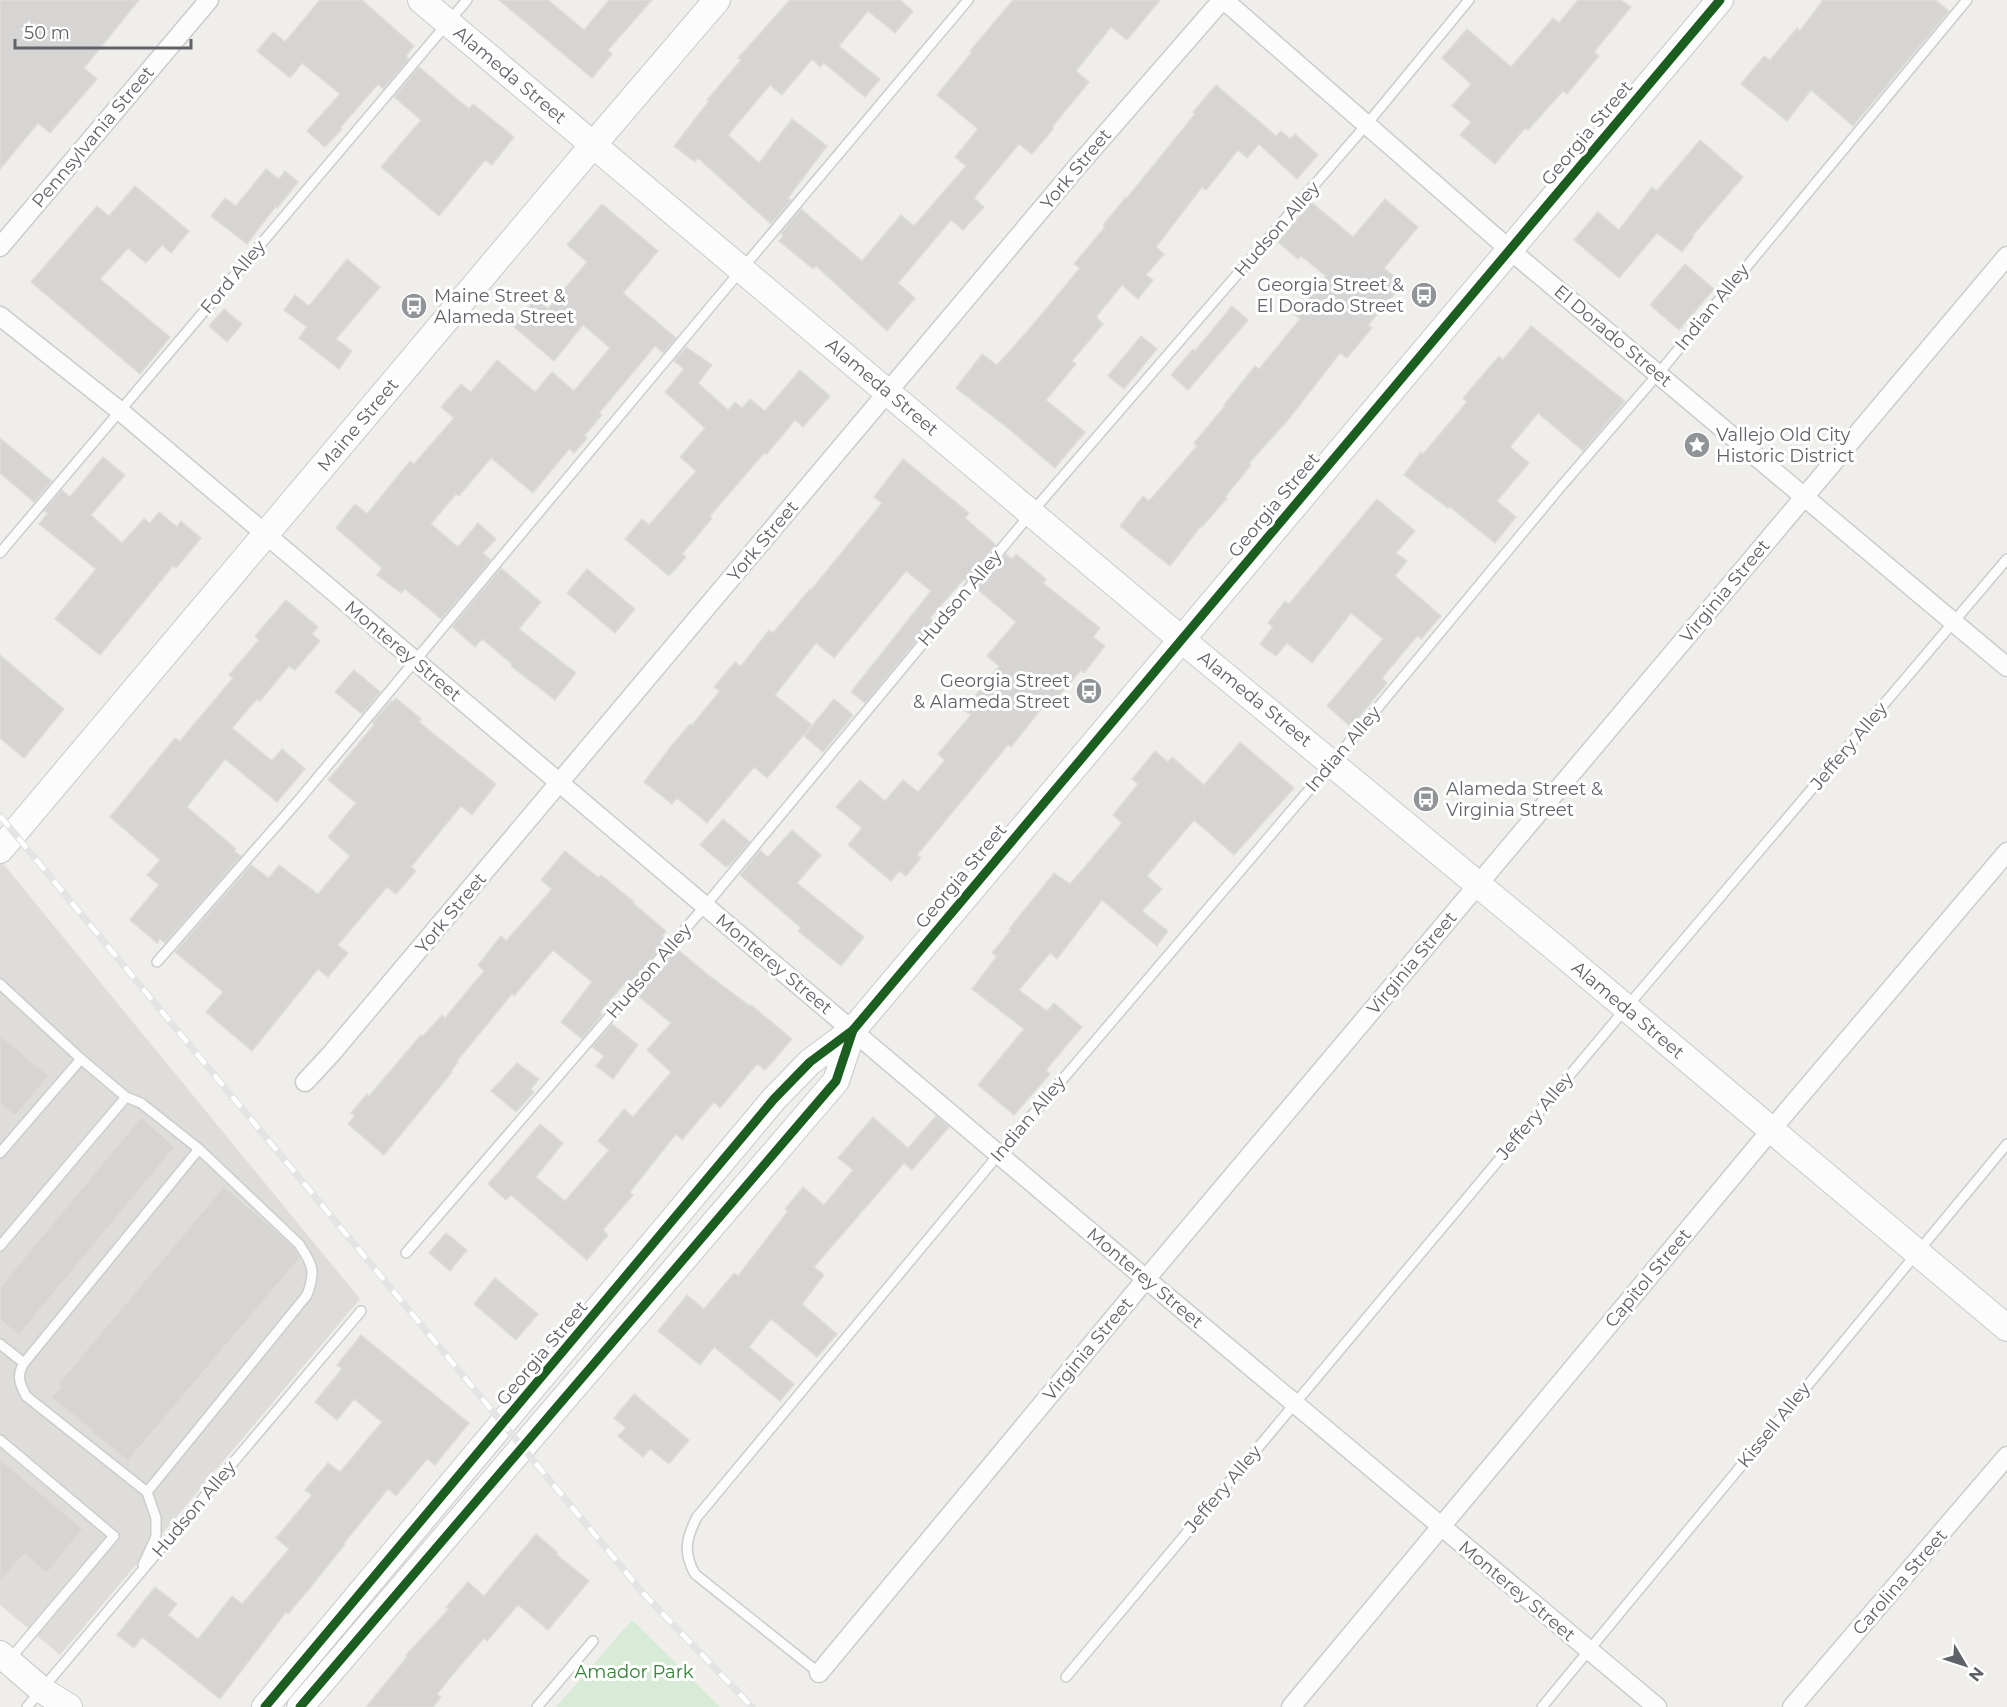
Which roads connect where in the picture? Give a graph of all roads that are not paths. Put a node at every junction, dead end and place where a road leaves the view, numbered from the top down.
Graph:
1 (209, 0) edge
2 (421, 0) edge
3 (467, 0) edge
4 (717, 0) edge
5 (968, 0) edge
6 (1223, 0) edge
7 (1469, 0) edge
8 (1720, 0) edge
9 (1967, 0) edge
10 (448, 22) junction
11 (1367, 124) junction
12 (593, 145) junction
13 (0, 247) edge
14 (1510, 250) junction
15 (2007, 256) edge
16 (742, 268) junction
17 (0, 316) edge
18 (1658, 374) junction
19 (888, 392) junction
20 (120, 411) junction
21 (1804, 497) junction
22 (1032, 512) junction
23 (266, 535) junction
24 (0, 553) edge
25 (2007, 559) edge
26 (1954, 623) junction
27 (1182, 640) junction
28 (414, 661) junction
29 (2007, 667) edge
30 (1332, 763) junction
31 (560, 784) junction
32 (0, 850) edge
33 (2007, 852) edge
34 (1478, 884) junction
35 (705, 906) junction
36 (157, 962) dead end
37 (0, 984) edge
38 (1626, 1008) junction
39 (854, 1030) junction
40 (81, 1059) junction
41 (305, 1082) dead end
42 (126, 1097) junction
43 (1771, 1130) junction
44 (2007, 1144) edge
45 (199, 1149) junction
46 (0, 1153) edge
47 (999, 1154) junction
48 (0, 1246) edge
49 (1917, 1252) junction
50 (406, 1253) dead end
51 (1146, 1279) junction
52 (361, 1311) dead end
53 (2007, 1328) edge
54 (0, 1344) edge
55 (24, 1364) junction
56 (1294, 1403) junction
57 (0, 1440) edge
58 (2007, 1456) edge
59 (147, 1492) junction
60 (1441, 1526) junction
61 (136, 1578) junction
62 (593, 1641) dead end
63 (1589, 1651) junction
64 (4, 1658) edge
65 (819, 1672) joint
66 (1066, 1677) dead end
67 (35, 1698) edge
68 (69, 1707) edge
69 (265, 1707) edge
70 (300, 1707) edge
71 (537, 1707) edge
72 (1291, 1707) edge
73 (1542, 1707) edge
74 (1657, 1707) edge
75 (1792, 1707) edge

1 - 13 street, Pennsylvania Street
2 - 10 main road, Alameda Street
3 - 10 lane, Ford Alley
4 - 12 main road, Maine Street
5 - 16 lane
6 - 11 street, El Dorado Street
6 - 19 street, York Street
7 - 11 lane, Hudson Alley
8 - 14 main road, Georgia Street
9 - 18 lane, Indian Alley
10 - 12 main road, Alameda Street
10 - 20 lane, Ford Alley
11 - 14 street, El Dorado Street
11 - 22 lane, Hudson Alley
12 - 16 main road, Alameda Street
12 - 23 main road, Maine Street
14 - 18 street, El Dorado Street
14 - 27 main road, Georgia Street
15 - 21 street, Virginia Street
16 - 19 main road, Alameda Street
16 - 28 lane
17 - 20 street, Monterey Street
18 - 21 street, El Dorado Street
18 - 30 lane, Indian Alley
19 - 22 main road, Alameda Street
19 - 31 street, York Street
20 - 23 street, Monterey Street
20 - 24 lane, Ford Alley
21 - 26 street, El Dorado Street
21 - 34 street, Virginia Street
22 - 27 main road, Alameda Street
22 - 35 lane, Hudson Alley
23 - 28 street, Monterey Street
23 - 32 main road, Maine Street
25 - 26 lane, Jeffery Alley
26 - 29 street, El Dorado Street
26 - 38 lane, Jeffery Alley
27 - 30 main road, Alameda Street
27 - 39 main road, Georgia Street
28 - 31 street, Monterey Street
28 - 36 lane
30 - 34 main road, Alameda Street
30 - 47 lane, Indian Alley
31 - 35 street, Monterey Street
31 - 41 street, York Street
33 - 43 street, Capitol Street
34 - 38 main road, Alameda Street
34 - 51 street, Virginia Street
35 - 39 street, Monterey Street
35 - 50 lane, Hudson Alley
37 - 40 lane
38 - 43 main road, Alameda Street
38 - 56 lane, Jeffery Alley
39 - 47 street, Monterey Street
39 - 69 main road, Georgia Street
39 - 70 main road, Georgia Street
40 - 42 lane
40 - 46 lane
42 - 45 lane
42 - 48 lane
43 - 49 main road, Alameda Street
43 - 60 street, Capitol Street
44 - 49 lane, Kissell Alley
45 - 55 lane
45 - 59 lane
47 - 51 street, Monterey Street
47 - 65 lane, Indian Alley
49 - 53 main road, Alameda Street
49 - 63 lane, Kissell Alley
51 - 56 street, Monterey Street
51 - 65 street, Virginia Street
52 - 61 lane, Hudson Alley
54 - 55 lane
55 - 59 lane
56 - 60 street, Monterey Street
56 - 66 lane, Jeffery Alley
57 - 64 lane
58 - 75 street, Carolina Street
59 - 61 lane
60 - 63 street, Monterey Street
60 - 72 street, Capitol Street
61 - 67 lane, Hudson Alley
62 - 71 lane
63 - 73 lane, Kissell Alley
63 - 74 street, Monterey Street
64 - 67 main road
67 - 68 main road

